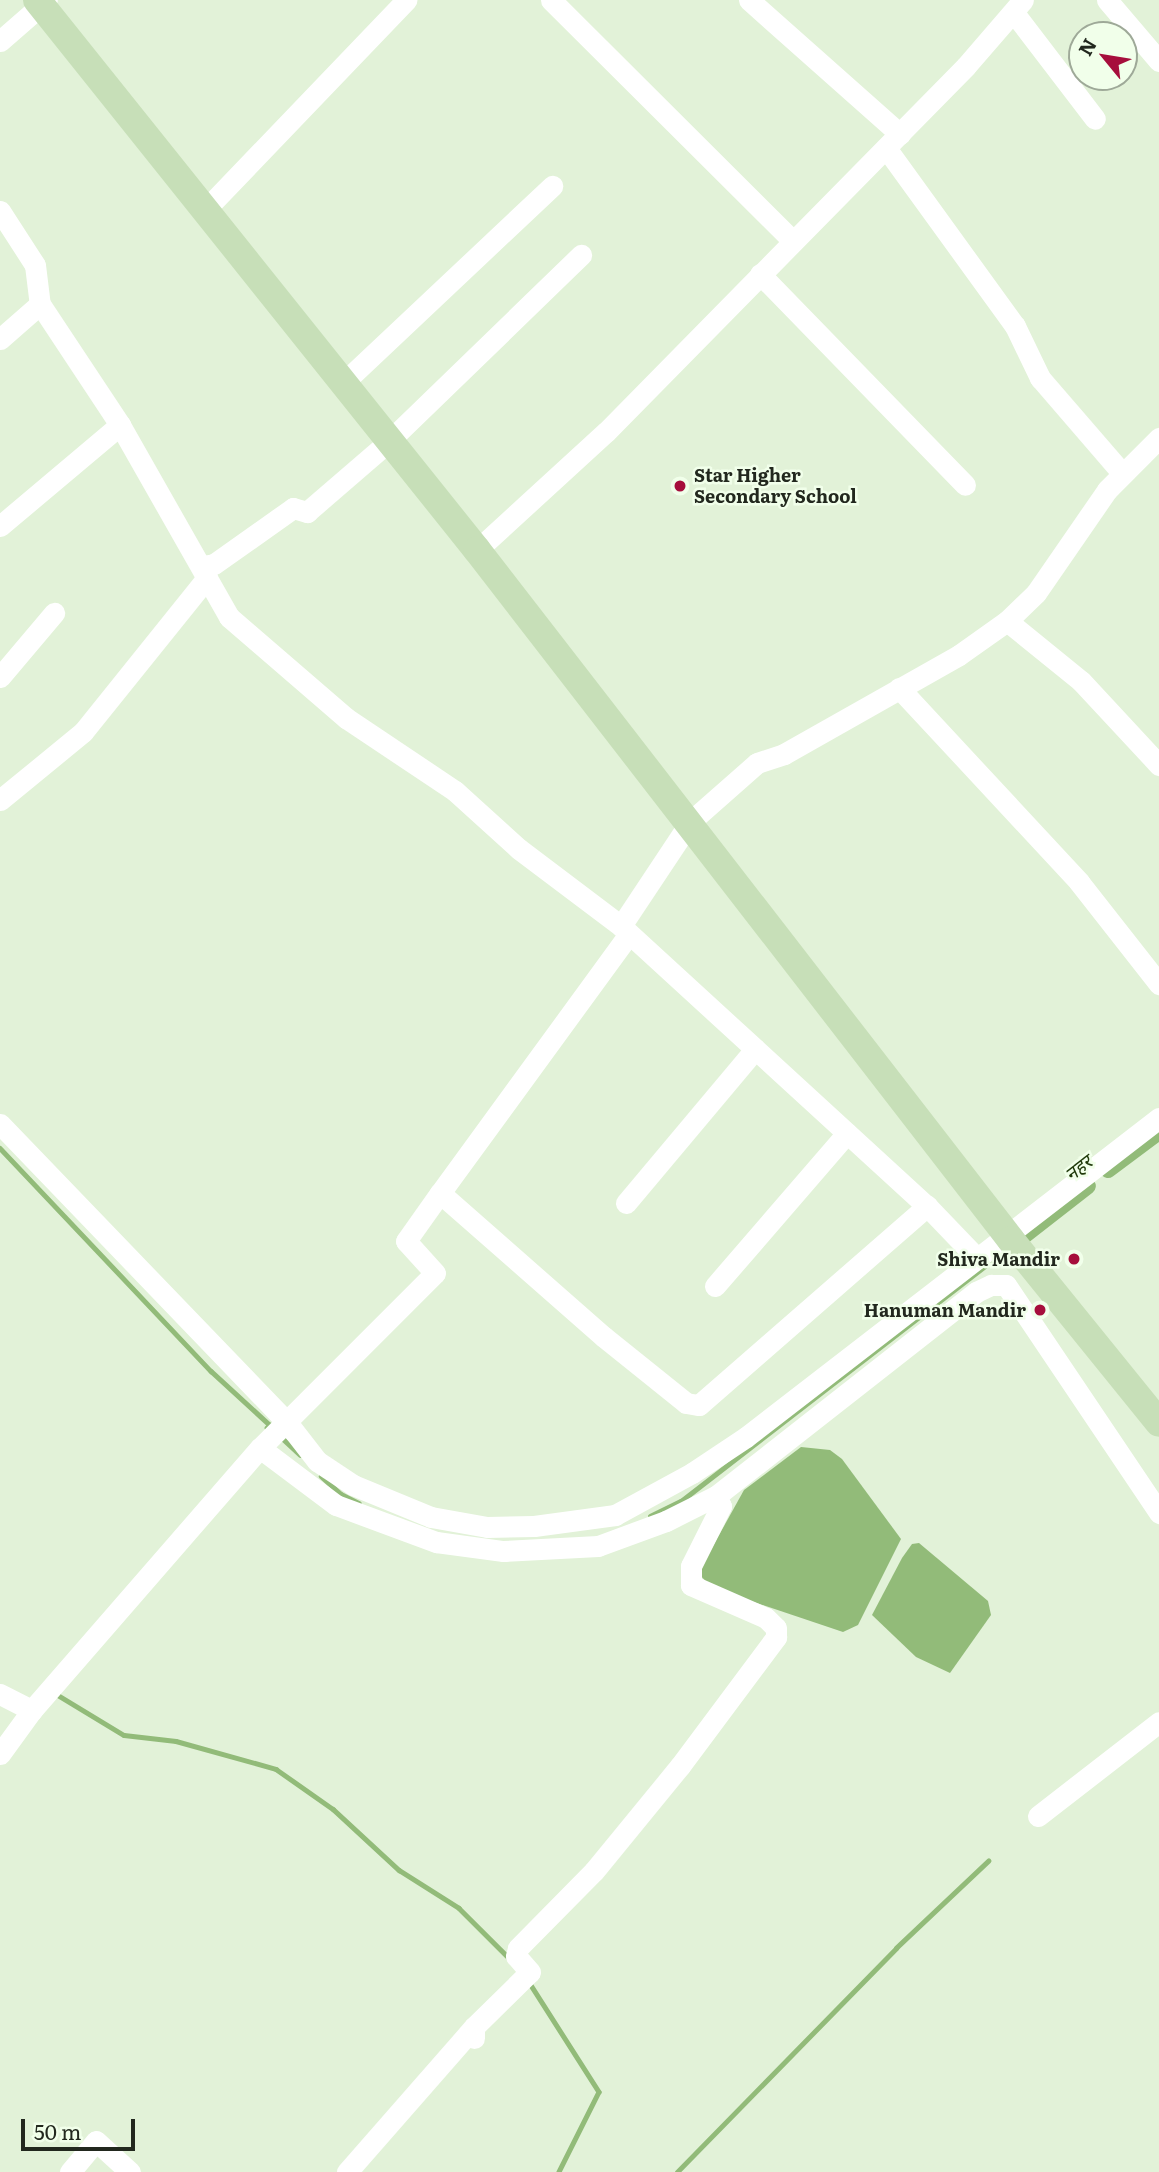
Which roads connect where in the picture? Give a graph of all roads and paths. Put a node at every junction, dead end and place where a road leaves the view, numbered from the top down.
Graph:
1 (406, 0) edge
2 (551, 0) edge
3 (749, 0) edge
4 (1107, 0) edge
5 (42, 2) edge
6 (1019, 6) edge
7 (0, 41) edge
8 (1159, 61) edge
9 (1095, 118) dead end
10 (893, 141) junction
11 (552, 186) dead end
12 (0, 211) edge
13 (203, 212) junction
14 (793, 241) junction
15 (581, 255) dead end
16 (760, 274) junction
17 (40, 304) junction
18 (0, 339) edge
19 (342, 384) junction
20 (120, 425) junction
21 (1159, 438) edge
22 (388, 442) junction
23 (1122, 473) junction
24 (965, 485) dead end
25 (0, 526) edge
26 (477, 550) junction
27 (205, 572) junction
28 (54, 613) dead end
29 (1007, 621) junction
30 (0, 677) edge
31 (899, 688) junction
32 (1159, 765) edge
33 (0, 800) edge
34 (690, 822) junction
35 (625, 930) junction
36 (1159, 984) edge
37 (755, 1049) junction
38 (1159, 1118) edge
39 (0, 1124) edge
40 (847, 1133) junction
41 (440, 1193) junction
42 (626, 1203) dead end
43 (927, 1206) junction
44 (1005, 1233) junction
45 (975, 1256) junction
46 (715, 1286) dead end
47 (286, 1421) junction
48 (1159, 1423) edge
49 (260, 1448) junction
50 (716, 1496) junction
51 (1159, 1513) edge
52 (0, 1695) edge
53 (32, 1710) junction
54 (1159, 1722) edge
55 (0, 1754) edge
56 (1038, 1816) dead end
57 (70, 2172) edge
58 (130, 2172) edge
59 (347, 2172) edge

1 - 13 street
2 - 14 street
3 - 10 street
4 - 8 street
5 - 7 street
5 - 13 main road
6 - 9 street
6 - 10 street
10 - 14 street
10 - 23 street
11 - 19 street
12 - 17 street
13 - 19 main road
14 - 16 street
15 - 22 street
16 - 24 street
16 - 26 street
17 - 18 street
17 - 20 street
19 - 22 main road
20 - 25 street
20 - 27 street
21 - 23 street
22 - 26 main road
22 - 27 street
23 - 29 street
26 - 34 main road
27 - 33 street
27 - 35 street
28 - 30 street
29 - 31 street
29 - 32 street
31 - 34 street
31 - 36 street
34 - 35 street
34 - 44 main road
35 - 37 street
35 - 41 street
37 - 40 street
37 - 42 street
38 - 44 street
39 - 47 street
40 - 43 street
40 - 46 street
41 - 43 street
41 - 47 street
43 - 45 street
44 - 45 street
44 - 48 main road
45 - 47 street
47 - 49 street
49 - 50 street
49 - 53 street
50 - 51 street
50 - 59 street
52 - 53 street
53 - 55 street
54 - 56 street
57 - 58 street

